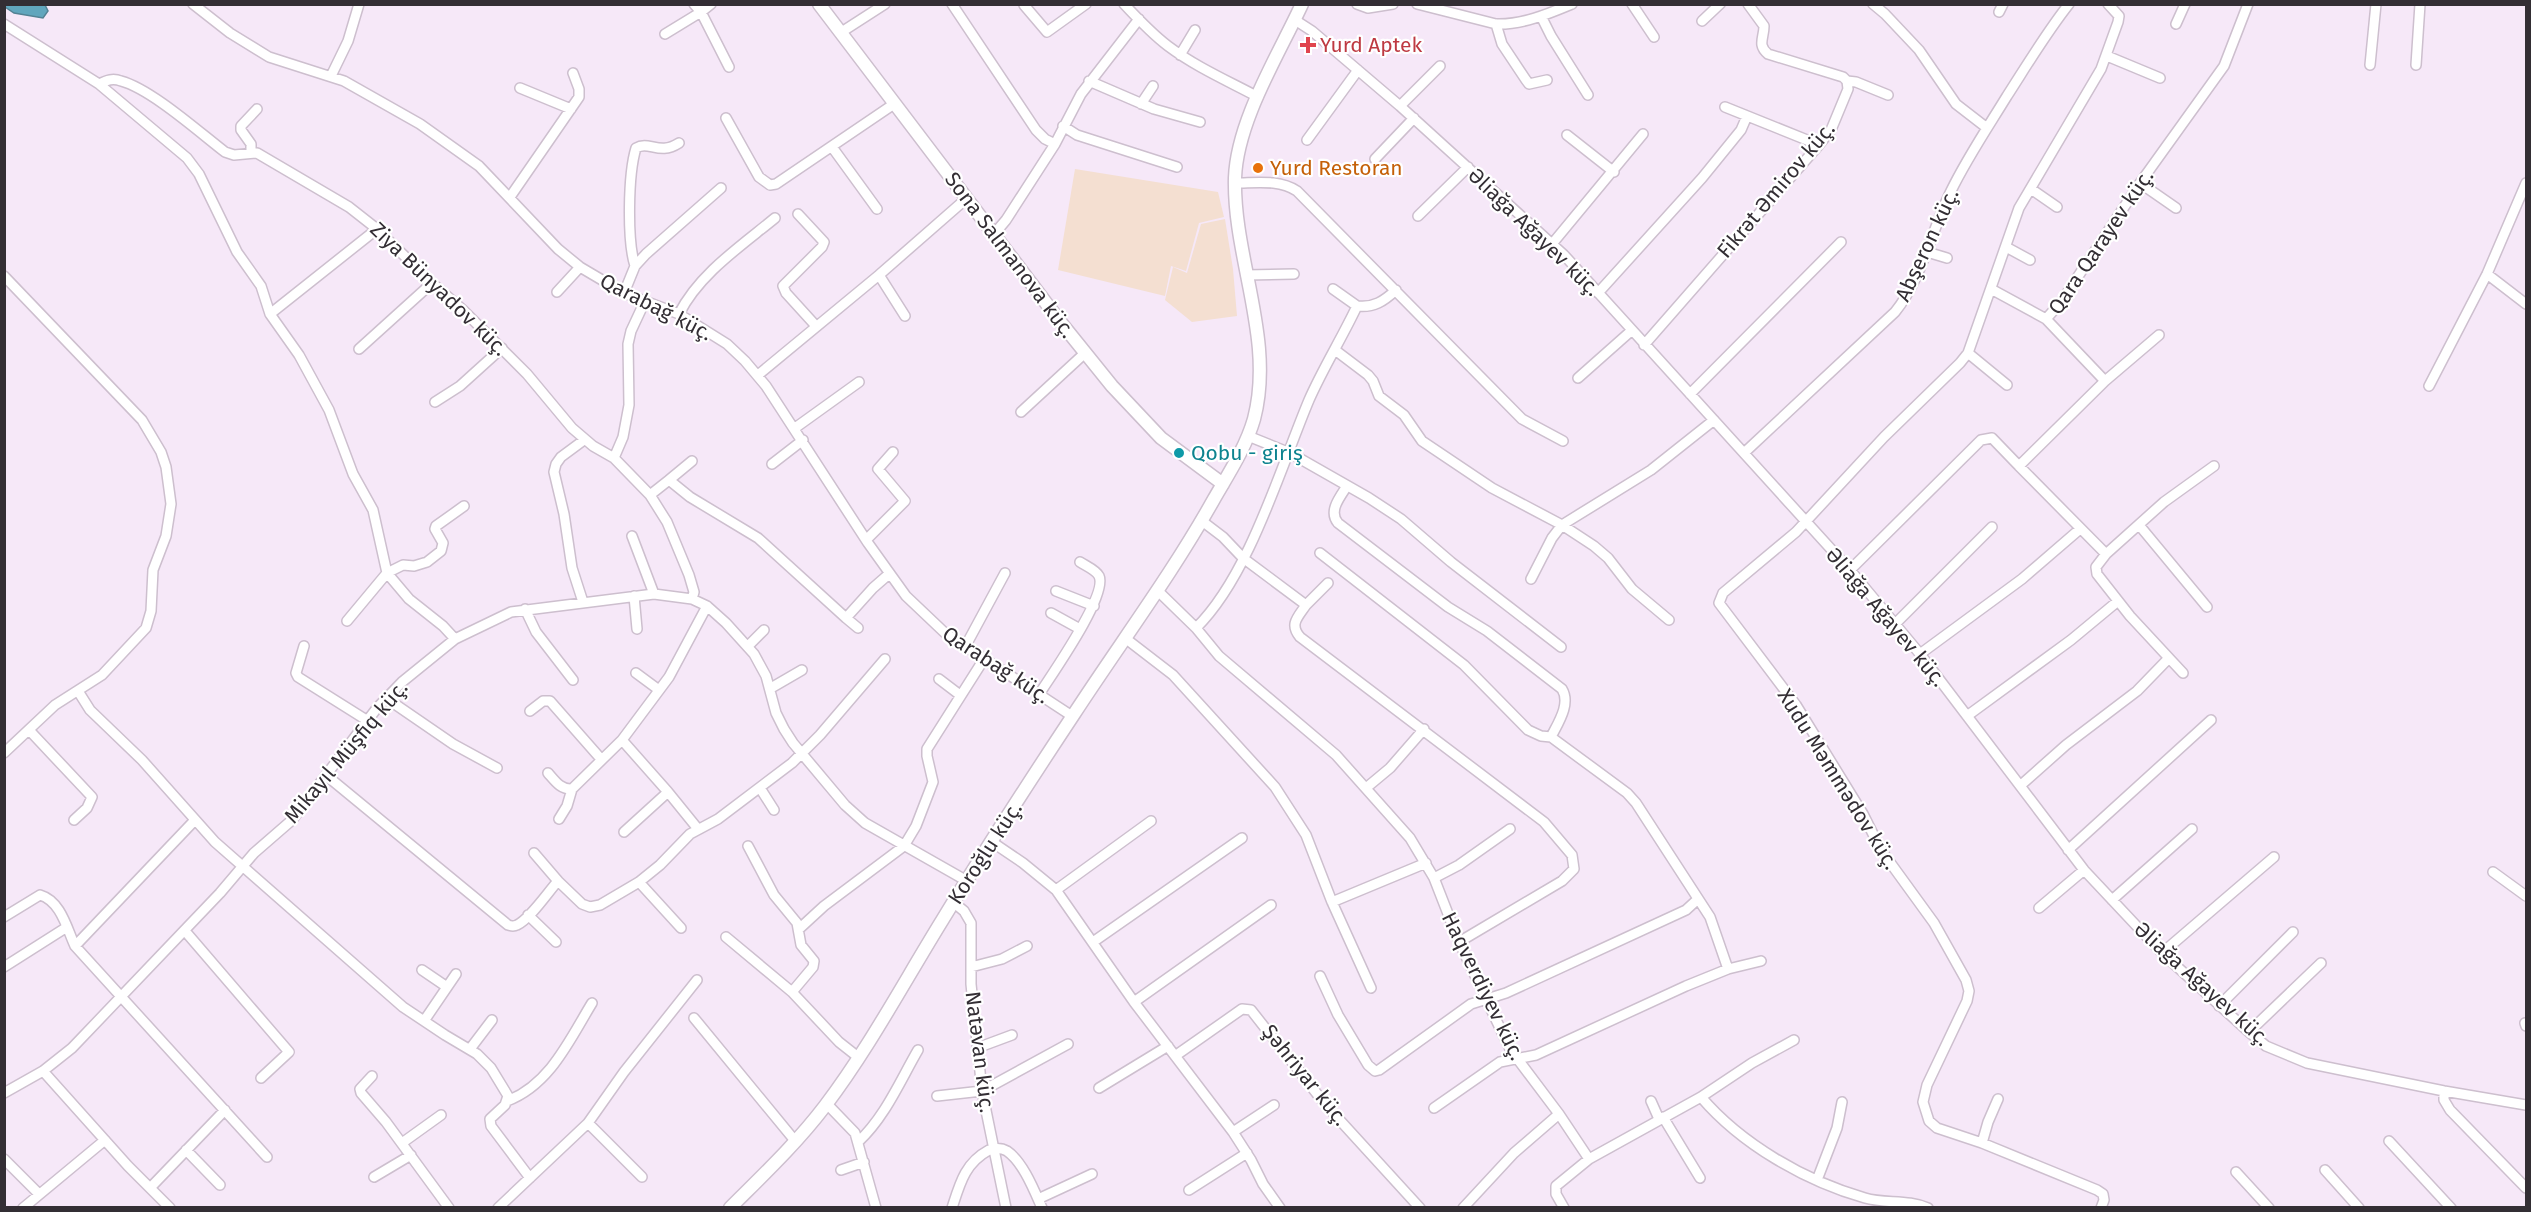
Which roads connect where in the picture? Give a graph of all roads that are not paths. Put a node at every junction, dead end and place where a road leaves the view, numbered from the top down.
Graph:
1 (194, 4) edge
2 (359, 4) edge
3 (711, 4) edge
4 (819, 4) edge
5 (885, 4) edge
6 (952, 4) edge
7 (1086, 4) edge
8 (1124, 4) edge
9 (1302, 4) edge
10 (1358, 4) edge
11 (1393, 4) edge
12 (1417, 4) edge
13 (1572, 4) edge
14 (1632, 4) edge
15 (1720, 4) edge
16 (1748, 4) edge
17 (1873, 4) edge
18 (2070, 4) edge
19 (2108, 4) edge
20 (2185, 4) edge
21 (2248, 4) edge
22 (2376, 4) edge
23 (2420, 4) edge
24 (1024, 5) edge
25 (698, 8) edge
26 (1541, 16) junction
27 (1138, 20) junction
28 (1295, 20) junction
29 (1702, 21) dead end
30 (5, 24) edge
31 (1496, 24) junction
32 (2176, 24) dead end
33 (1195, 30) dead end
34 (840, 33) junction
35 (664, 34) dead end
36 (1654, 37) dead end
37 (1180, 55) junction
38 (2107, 56) junction
39 (2370, 65) dead end
40 (2416, 65) dead end
41 (1440, 66) dead end
42 (729, 67) dead end
43 (1358, 70) junction
44 (573, 73) dead end
45 (331, 76) junction
46 (2160, 78) dead end
47 (1547, 80) dead end
48 (1089, 81) junction
49 (1847, 81) junction
50 (99, 84) junction
51 (1154, 86) dead end
52 (520, 88) dead end
53 (1888, 94) dead end
54 (1588, 95) dead end
55 (1258, 98) junction
56 (894, 104) junction
57 (1141, 104) junction
58 (1400, 106) junction
59 (1725, 107) dead end
60 (257, 109) dead end
61 (571, 109) junction
62 (1747, 116) junction
63 (726, 118) dead end
64 (1414, 118) junction
65 (1200, 122) dead end
66 (1063, 126) junction
67 (1987, 128) junction
68 (1643, 134) dead end
69 (1567, 135) dead end
70 (1306, 140) dead end
71 (679, 143) dead end
72 (1055, 144) junction
73 (1818, 146) junction
74 (832, 147) junction
75 (251, 152) junction
76 (1375, 159) dead end
77 (1178, 167) dead end
78 (1468, 167) junction
79 (1614, 172) junction
80 (1235, 183) junction
81 (2140, 183) junction
82 (2526, 183) edge
83 (721, 188) dead end
84 (2031, 189) junction
85 (510, 197) junction
86 (967, 198) junction
87 (2522, 206) edge
88 (2057, 207) dead end
89 (2176, 208) dead end
90 (877, 209) dead end
91 (798, 214) dead end
92 (1418, 216) dead end
93 (775, 218) dead end
94 (377, 229) junction
95 (994, 233) junction
96 (1841, 242) dead end
97 (1552, 244) junction
98 (2006, 247) junction
99 (1927, 252) junction
100 (1947, 258) dead end
101 (2030, 260) dead end
102 (636, 266) junction
103 (580, 267) junction
104 (1294, 274) dead end
105 (2487, 274) junction
106 (879, 275) junction
107 (1246, 275) junction
108 (4, 276) edge
109 (432, 283) junction
110 (1332, 289) dead end
111 (1991, 289) junction
112 (1396, 290) junction
113 (557, 292) dead end
114 (624, 293) junction
115 (1598, 293) junction
116 (645, 301) junction
117 (2526, 304) edge
118 (1357, 306) junction
119 (270, 314) junction
120 (679, 314) junction
121 (905, 316) dead end
122 (2046, 319) junction
123 (816, 327) junction
124 (1631, 331) junction
125 (2159, 335) dead end
126 (1644, 345) junction
127 (502, 348) junction
128 (359, 349) dead end
129 (1335, 350) junction
130 (1085, 353) junction
131 (1968, 353) junction
132 (758, 375) junction
133 (1578, 378) dead end
134 (2105, 381) junction
135 (859, 382) dead end
136 (2007, 385) dead end
137 (2429, 386) dead end
138 (1690, 394) junction
139 (435, 402) dead end
140 (1022, 412) dead end
141 (1714, 420) junction
142 (795, 428) junction
143 (1248, 436) junction
144 (584, 440) junction
145 (803, 440) junction
146 (1563, 441) dead end
147 (893, 452) dead end
148 (1290, 453) junction
149 (1744, 453) junction
150 (614, 458) junction
151 (693, 461) dead end
152 (772, 464) dead end
153 (2019, 466) junction
154 (2214, 466) dead end
155 (669, 480) junction
156 (1223, 484) junction
157 (1347, 486) junction
158 (650, 495) junction
159 (464, 506) dead end
160 (1202, 521) junction
161 (1806, 522) junction
162 (1562, 525) junction
163 (2139, 525) junction
164 (1992, 527) dead end
165 (2080, 529) junction
166 (632, 536) dead end
167 (866, 540) junction
168 (1320, 553) dead end
169 (2106, 554) junction
170 (1243, 558) junction
171 (1080, 562) dead end
172 (1850, 570) junction
173 (387, 573) junction
174 (1005, 573) dead end
175 (889, 574) junction
176 (1531, 579) dead end
177 (1328, 583) dead end
178 (1056, 591) dead end
179 (1158, 591) junction
180 (654, 594) junction
181 (634, 596) junction
182 (692, 600) junction
183 (2118, 601) junction
184 (583, 602) junction
185 (1306, 605) junction
186 (707, 606) junction
187 (1094, 606) junction
188 (2207, 606) dead end
189 (525, 609) junction
190 (1051, 614) dead end
191 (846, 618) junction
192 (1669, 620) dead end
193 (347, 621) dead end
194 (1895, 624) junction
195 (858, 628) dead end
196 (1196, 628) junction
197 (637, 629) dead end
198 (1080, 629) junction
199 (764, 630) dead end
200 (1125, 638) junction
201 (455, 639) junction
202 (304, 646) dead end
203 (748, 646) junction
204 (965, 647) junction
205 (1561, 647) dead end
206 (1920, 654) junction
207 (2169, 658) junction
208 (885, 659) dead end
209 (984, 659) junction
210 (802, 669) dead end
211 (636, 673) dead end
212 (2183, 673) dead end
213 (939, 679) dead end
214 (573, 680) dead end
215 (771, 688) junction
216 (659, 690) junction
217 (78, 691) junction
218 (1040, 693) junction
219 (960, 695) junction
220 (386, 698) junction
221 (530, 711) dead end
222 (1072, 716) junction
223 (1967, 716) junction
224 (2211, 720) dead end
225 (368, 721) junction
226 (1424, 729) junction
227 (29, 730) junction
228 (1551, 737) junction
229 (622, 740) junction
230 (4, 753) edge
231 (801, 754) junction
232 (601, 759) junction
233 (497, 768) dead end
234 (548, 773) dead end
235 (327, 776) junction
236 (2021, 785) junction
237 (760, 788) junction
238 (1366, 788) junction
239 (572, 789) junction
240 (668, 792) junction
241 (774, 810) dead end
242 (559, 819) dead end
243 (74, 820) dead end
244 (195, 820) junction
245 (1151, 821) dead end
246 (698, 829) junction
247 (1510, 829) dead end
248 (2192, 829) dead end
249 (624, 832) dead end
250 (1242, 838) dead end
251 (992, 842) junction
252 (748, 846) dead end
253 (904, 846) junction
254 (2068, 850) junction
255 (534, 853) dead end
256 (2274, 857) dead end
257 (1426, 863) junction
258 (243, 866) junction
259 (2084, 870) junction
260 (2493, 872) dead end
261 (1434, 878) junction
262 (558, 881) junction
263 (967, 881) junction
264 (639, 882) junction
265 (1056, 891) junction
266 (2526, 896) edge
267 (1698, 899) junction
268 (2112, 900) junction
269 (953, 902) junction
270 (1332, 902) junction
271 (1271, 905) dead end
272 (2039, 908) dead end
273 (528, 915) junction
274 (4, 917) edge
275 (67, 927) junction
276 (681, 928) dead end
277 (799, 929) junction
278 (185, 931) junction
279 (2293, 932) dead end
280 (726, 937) dead end
281 (556, 942) dead end
282 (1093, 942) junction
283 (1459, 942) junction
284 (75, 946) junction
285 (1027, 946) dead end
286 (2162, 953) junction
287 (1761, 961) dead end
288 (2321, 963) dead end
289 (4, 967) edge
290 (971, 967) junction
291 (1728, 969) junction
292 (422, 970) dead end
293 (456, 974) dead end
294 (1320, 976) dead end
295 (697, 980) dead end
296 (447, 987) junction
297 (1371, 988) dead end
298 (792, 992) junction
299 (121, 995) junction
300 (1487, 998) junction
301 (1134, 1002) junction
302 (592, 1003) dead end
303 (2219, 1006) junction
304 (694, 1018) dead end
305 (492, 1020) dead end
306 (424, 1021) junction
307 (2249, 1032) junction
308 (1012, 1035) dead end
309 (1794, 1040) dead end
310 (1068, 1044) dead end
311 (1168, 1046) junction
312 (977, 1048) junction
313 (471, 1049) junction
314 (918, 1050) dead end
315 (1176, 1056) junction
316 (858, 1057) junction
317 (1516, 1059) junction
318 (44, 1071) junction
319 (372, 1076) dead end
320 (261, 1078) dead end
321 (1099, 1088) dead end
322 (982, 1091) junction
323 (2444, 1091) junction
324 (4, 1093) edge
325 (937, 1096) dead end
326 (1701, 1096) junction
327 (1998, 1099) dead end
328 (507, 1101) junction
329 (1651, 1101) dead end
330 (1842, 1102) dead end
331 (827, 1104) junction
332 (1274, 1105) dead end
333 (2526, 1105) edge
334 (1434, 1108) dead end
335 (225, 1110) junction
336 (1559, 1114) junction
337 (441, 1116) dead end
338 (1661, 1118) junction
339 (588, 1123) junction
340 (1233, 1132) junction
341 (105, 1140) junction
342 (2389, 1141) dead end
343 (796, 1142) junction
344 (858, 1142) junction
345 (402, 1143) junction
346 (1982, 1143) junction
347 (995, 1148) junction
348 (186, 1150) junction
349 (1247, 1153) junction
350 (411, 1155) junction
351 (267, 1156) dead end
352 (1588, 1159) junction
353 (4, 1160) edge
354 (864, 1162) junction
355 (841, 1170) dead end
356 (2325, 1170) dead end
357 (2236, 1172) dead end
358 (1092, 1174) dead end
359 (374, 1177) dead end
360 (642, 1177) dead end
361 (530, 1178) junction
362 (1700, 1178) dead end
363 (1817, 1180) junction
364 (220, 1185) dead end
365 (150, 1188) junction
366 (2526, 1188) edge
367 (1189, 1190) dead end
368 (39, 1194) junction
369 (1040, 1203) edge
370 (503, 1206) edge
371 (23, 1208) edge
372 (170, 1208) edge
373 (449, 1208) edge
374 (730, 1208) edge
375 (876, 1208) edge
376 (952, 1208) edge
377 (1006, 1208) edge
378 (1280, 1208) edge
379 (1420, 1208) edge
380 (1463, 1208) edge
381 (1564, 1208) edge
382 (1928, 1208) edge
383 (2101, 1208) edge
384 (2269, 1208) edge
385 (2359, 1208) edge
386 (2451, 1208) edge

1 - 45 street, Qarabağ küç.
2 - 45 street
3 - 25 street
4 - 34 street, Sona Salmanova küç.
5 - 34 street
6 - 72 street
7 - 24 street
8 - 27 street
9 - 28 street, Koroğlu küç.
10 - 11 street
12 - 31 street
13 - 26 street
14 - 36 street
15 - 29 street
16 - 49 street
17 - 67 street
18 - 67 street, Abşeron küç.
19 - 38 street, Xudu Məmmədov küç.
20 - 32 street
21 - 81 street, Qara Qarayev küç.
22 - 39 street
23 - 40 street
25 - 35 street
25 - 42 street
26 - 31 street
26 - 54 street
27 - 37 street
27 - 48 street
28 - 43 street, Əliağa Ağayev küç.
28 - 55 street, Koroğlu küç.
30 - 50 street
31 - 47 street
33 - 37 street
34 - 56 street, Sona Salmanova küç.
37 - 55 street
38 - 46 street
38 - 84 street, Xudu Məmmədov küç.
41 - 58 street
43 - 58 street, Əliağa Ağayev küç.
43 - 70 street
44 - 61 street
45 - 85 street, Qarabağ küç.
48 - 57 street
48 - 66 street
49 - 53 street
49 - 73 street, Fikrət Əmirov küç.
50 - 75 street, Ziya Bünyadov küç.
50 - 119 street
51 - 57 street
52 - 61 street
55 - 80 street, Koroğlu küç.
56 - 74 street
56 - 86 street, Sona Salmanova küç.
57 - 65 street
58 - 64 street, Əliağa Ağayev küç.
59 - 62 street
60 - 75 street
61 - 85 street
62 - 73 street
62 - 115 street
63 - 74 street
64 - 76 street
64 - 78 street, Əliağa Ağayev küç.
66 - 72 street
66 - 77 street
67 - 99 street, Abşeron küç.
68 - 79 street
69 - 79 street
71 - 102 street
72 - 95 street
73 - 126 street, Fikrət Əmirov küç.
74 - 90 street
75 - 94 street, Ziya Bünyadov küç.
78 - 92 street
78 - 97 street, Əliağa Ağayev küç.
79 - 97 street
80 - 107 street, Koroğlu küç.
80 - 112 street
81 - 89 street
81 - 122 street, Qara Qarayev küç.
82 - 87 street
83 - 102 street
84 - 88 street
84 - 98 street, Xudu Məmmədov küç.
85 - 103 street, Qarabağ küç.
86 - 95 street, Sona Salmanova küç.
86 - 106 street
87 - 105 street
91 - 123 street
93 - 120 street
94 - 109 street, Ziya Bünyadov küç.
94 - 119 street
95 - 130 street, Sona Salmanova küç.
96 - 138 street
97 - 115 street, Əliağa Ağayev küç.
98 - 101 street
98 - 111 street, Xudu Məmmədov küç.
99 - 100 street
99 - 149 street, Abşeron küç.
102 - 114 street
103 - 113 street
103 - 114 street, Qarabağ küç.
104 - 107 street
105 - 117 street
105 - 137 street
106 - 121 street
106 - 123 street
107 - 143 street, Koroğlu küç.
108 - 217 street
109 - 127 street, Ziya Bünyadov küç.
109 - 128 street
110 - 118 street
111 - 122 street
111 - 131 street, Xudu Məmmədov küç.
112 - 118 street
112 - 146 street
114 - 116 street, Qarabağ küç.
115 - 124 street, Əliağa Ağayev küç.
116 - 120 street, Qarabağ küç.
116 - 150 street
118 - 129 street
119 - 173 street
120 - 132 street, Qarabağ küç.
122 - 134 street, Qara Qarayev küç.
123 - 132 street
124 - 126 street, Əliağa Ağayev küç.
124 - 133 street
125 - 134 street
126 - 138 street, Əliağa Ağayev küç.
127 - 139 street
127 - 144 street, Ziya Bünyadov küç.
129 - 148 street
129 - 162 street
130 - 140 street
130 - 156 street, Sona Salmanova küç.
131 - 136 street
131 - 161 street, Xudu Məmmədov küç.
132 - 142 street, Qarabağ küç.
134 - 153 street
135 - 142 street
138 - 141 street, Əliağa Ağayev küç.
141 - 149 street, Əliağa Ağayev küç.
141 - 162 street
142 - 145 street, Qarabağ küç.
143 - 148 street
143 - 156 street, Koroğlu küç.
144 - 150 street, Ziya Bünyadov küç.
144 - 184 street
145 - 152 street
145 - 167 street, Qarabağ küç.
147 - 167 street
148 - 157 street
148 - 170 street
149 - 161 street, Əliağa Ağayev küç.
150 - 158 street, Ziya Bünyadov küç.
151 - 155 street
153 - 165 street
153 - 172 street
154 - 163 street
155 - 158 street
155 - 191 street
156 - 160 street, Koroğlu küç.
157 - 205 street
157 - 228 street
158 - 182 street, Ziya Bünyadov küç.
159 - 173 street
160 - 170 street
160 - 179 street, Koroğlu küç.
161 - 172 street, Əliağa Ağayev küç.
161 - 346 street, Xudu Məmmədov küç.
162 - 176 street
162 - 192 street
163 - 169 street
163 - 188 street
164 - 194 street
165 - 169 street
165 - 206 street
166 - 180 street
167 - 175 street, Qarabağ küç.
168 - 228 street
169 - 183 street
170 - 185 street
170 - 196 street
171 - 187 street
172 - 194 street, Əliağa Ağayev küç.
173 - 193 street
173 - 201 street
174 - 204 street
175 - 191 street
175 - 204 street, Qarabağ küç.
177 - 185 street
178 - 187 street
179 - 196 street, Haqverdiyev küç.
179 - 200 street, Koroğlu küç.
180 - 181 street, Mikayıl Müşfiq küç.
180 - 182 street, Mikayıl Müşfiq küç.
181 - 184 street, Mikayıl Müşfiq küç.
181 - 197 street
182 - 186 street, Mikayıl Müşfiq küç.
183 - 207 street
183 - 223 street
184 - 189 street, Mikayıl Müşfiq küç.
185 - 226 street
186 - 203 street, Mikayıl Müşfiq küç.
186 - 216 street
187 - 198 street
189 - 201 street, Mikayıl Müşfiq küç.
189 - 214 street
190 - 198 street
191 - 195 street
194 - 206 street, Əliağa Ağayev küç.
196 - 238 street, Haqverdiyev küç.
198 - 218 street
199 - 203 street
200 - 222 street, Koroğlu küç.
200 - 270 street
201 - 220 street, Mikayıl Müşfiq küç.
202 - 225 street
203 - 215 street, Mikayıl Müşfiq küç.
204 - 209 street, Qarabağ küç.
206 - 223 street, Əliağa Ağayev küç.
207 - 212 street
207 - 236 street
208 - 231 street
209 - 218 street, Qarabağ küç.
209 - 219 street
210 - 215 street
211 - 216 street
213 - 219 street
215 - 231 street, Mikayıl Müşfiq küç.
216 - 229 street
217 - 227 street
217 - 244 street
218 - 222 street, Qarabağ küç.
219 - 253 street
220 - 225 street, Mikayıl Müşfiq küç.
220 - 233 street
221 - 232 street
222 - 251 street, Koroğlu küç.
223 - 236 street, Əliağa Ağayev küç.
224 - 254 street
225 - 235 street, Mikayıl Müşfiq küç.
226 - 238 street
226 - 283 street
227 - 230 street
227 - 243 street
228 - 267 street
229 - 232 street
229 - 240 street
231 - 237 street
231 - 253 street, Mikayıl Müşfiq küç.
232 - 239 street
234 - 239 street
235 - 258 street, Mikayıl Müşfiq küç.
235 - 273 street
236 - 254 street, Əliağa Ağayev küç.
237 - 241 street
237 - 246 street
238 - 257 street, Haqverdiyev küç.
239 - 242 street
240 - 246 street
240 - 249 street
244 - 258 street
244 - 284 street
245 - 265 street
246 - 264 street
247 - 261 street
248 - 268 street
250 - 282 street
251 - 263 street, Koroğlu küç.
251 - 265 street
252 - 277 street
253 - 263 street, Mikayıl Müşfiq küç.
253 - 277 street
254 - 259 street, Əliağa Ağayev küç.
255 - 262 street
256 - 286 street
257 - 261 street, Haqverdiyev küç.
257 - 270 street
258 - 278 street, Mikayıl Müşfiq küç.
258 - 306 street
259 - 268 street, Əliağa Ağayev küç.
259 - 272 street
260 - 266 street
261 - 283 street, Haqverdiyev küç.
262 - 264 street
262 - 273 street
263 - 269 street, Koroğlu küç.
264 - 276 street
265 - 282 street
267 - 291 street
267 - 300 street
268 - 286 street, Əliağa Ağayev küç.
269 - 290 street, Natəvan küç.
269 - 316 street, Koroğlu küç.
270 - 297 street
271 - 301 street
273 - 281 street
274 - 275 street
275 - 284 street
275 - 289 street
277 - 298 street
278 - 299 street, Mikayıl Müşfiq küç.
278 - 320 street
279 - 303 street
280 - 298 street
282 - 301 street
283 - 300 street, Haqverdiyev küç.
284 - 299 street
285 - 290 street
286 - 303 street, Əliağa Ağayev küç.
287 - 291 street
288 - 307 street
290 - 312 street, Natəvan küç.
291 - 317 street
292 - 296 street
293 - 296 street
294 - 300 street
295 - 339 street
296 - 306 street
298 - 316 street
299 - 318 street, Mikayıl Müşfiq küç.
299 - 335 street
300 - 317 street, Haqverdiyev küç.
301 - 311 street
302 - 328 street
303 - 307 street, Əliağa Ağayev küç.
304 - 343 street
305 - 313 street
306 - 313 street
307 - 323 street, Əliağa Ağayev küç.
308 - 312 street
309 - 326 street
310 - 322 street
311 - 315 street
311 - 321 street
312 - 322 street, Natəvan küç.
313 - 328 street
314 - 344 street
315 - 340 street
315 - 379 street, Şəhriyar küç.
316 - 331 street, Koroğlu küç.
317 - 334 street
317 - 336 street, Haqverdiyev küç.
318 - 324 street, Mikayıl Müşfiq küç.
318 - 341 street
319 - 345 street
322 - 325 street
322 - 347 street, Natəvan küç.
323 - 333 street, Əliağa Ağayev küç.
323 - 366 street
326 - 338 street
326 - 363 street
327 - 346 street
328 - 361 street
329 - 338 street
330 - 363 street
331 - 343 street, Koroğlu küç.
331 - 344 street
332 - 340 street
335 - 348 street
335 - 351 street
336 - 352 street, Haqverdiyev küç.
336 - 380 street
337 - 345 street
338 - 352 street
338 - 362 street
339 - 360 street
339 - 361 street
340 - 349 street
341 - 365 street
341 - 368 street
342 - 386 street
343 - 374 street, Koroğlu küç.
344 - 354 street
345 - 350 street
346 - 383 street, Xudu Məmmədov küç.
347 - 369 street
347 - 376 street
347 - 377 street, Natəvan küç.
348 - 364 street
348 - 365 street
349 - 367 street
349 - 378 street
350 - 359 street
350 - 373 street
352 - 381 street
353 - 368 street
354 - 355 street
354 - 375 street
356 - 385 street
357 - 384 street
358 - 369 street
361 - 370 street
363 - 382 street
365 - 372 street
368 - 371 street

